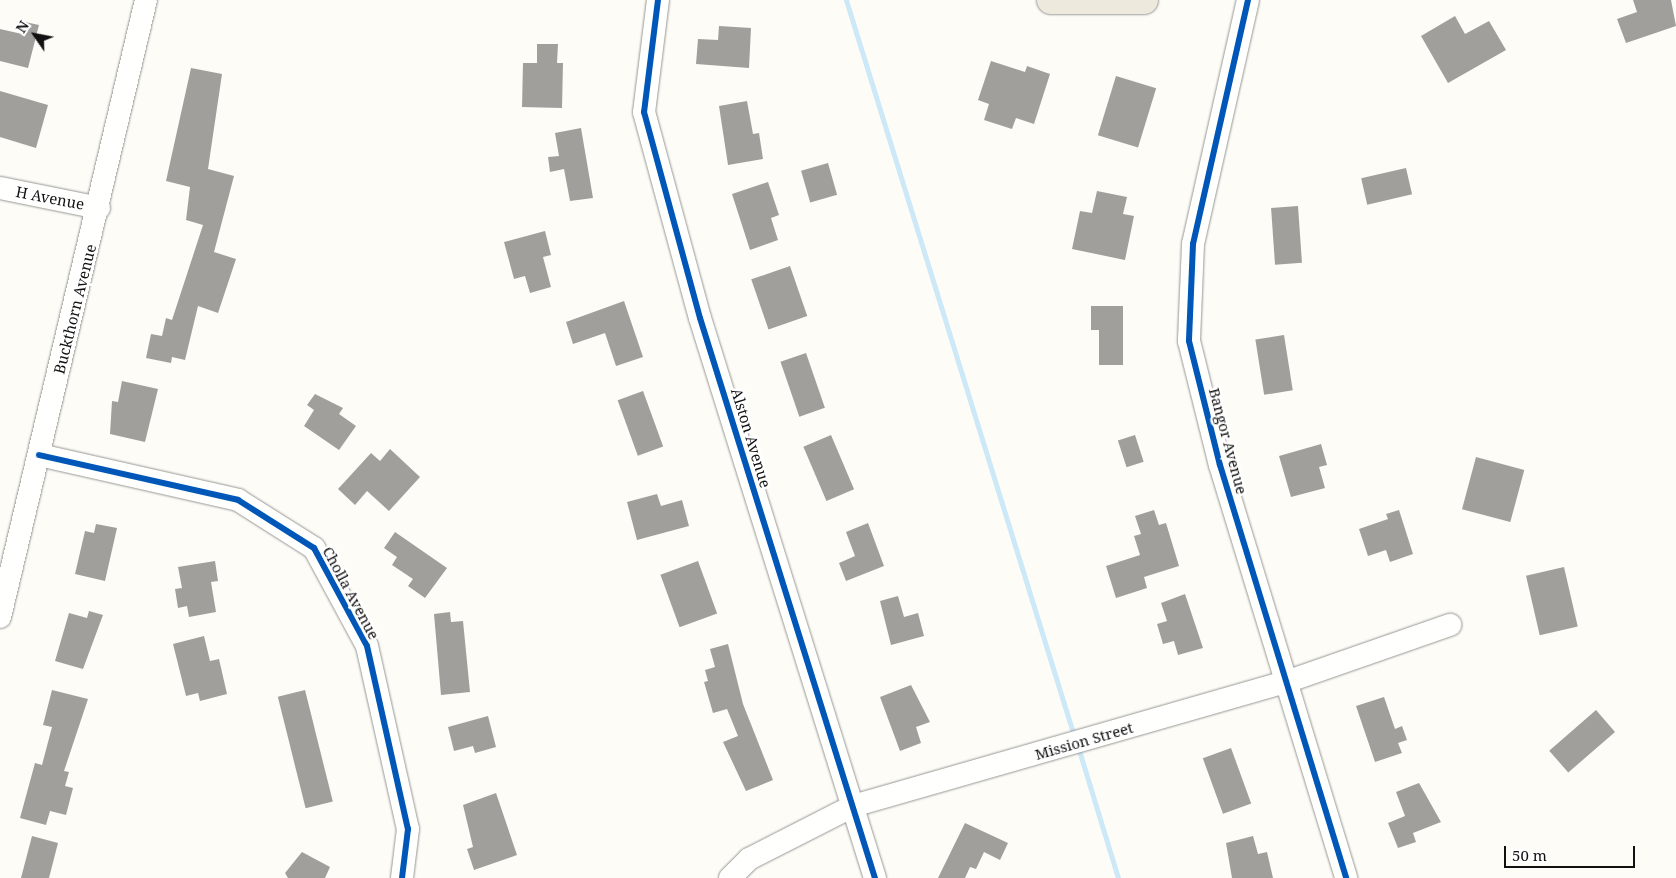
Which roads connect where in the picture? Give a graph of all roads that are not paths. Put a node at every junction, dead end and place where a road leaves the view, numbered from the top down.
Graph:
1 (146, 0) edge
2 (658, 0) edge
3 (1051, 0) edge
4 (1144, 0) edge
5 (1248, 0) edge
6 (0, 188) edge
7 (100, 208) junction
8 (39, 455) junction
9 (0, 617) edge
10 (1450, 625) dead end
11 (1286, 682) junction
12 (853, 806) junction
13 (402, 878) edge
14 (730, 878) edge
15 (874, 878) edge
16 (1346, 878) edge

1 - 7 street, Buckthorn Avenue
2 - 12 street, Alston Avenue
3 - 4 main road
5 - 11 street, Bangor Avenue
6 - 7 street, H Avenue
7 - 8 street, Buckthorn Avenue
8 - 9 street, Buckthorn Avenue
8 - 13 street, Cholla Avenue
10 - 11 street, Mission Street
11 - 12 street, Mission Street
11 - 16 street, Bangor Avenue
12 - 14 street, Mission Street
12 - 15 street, Alston Avenue

